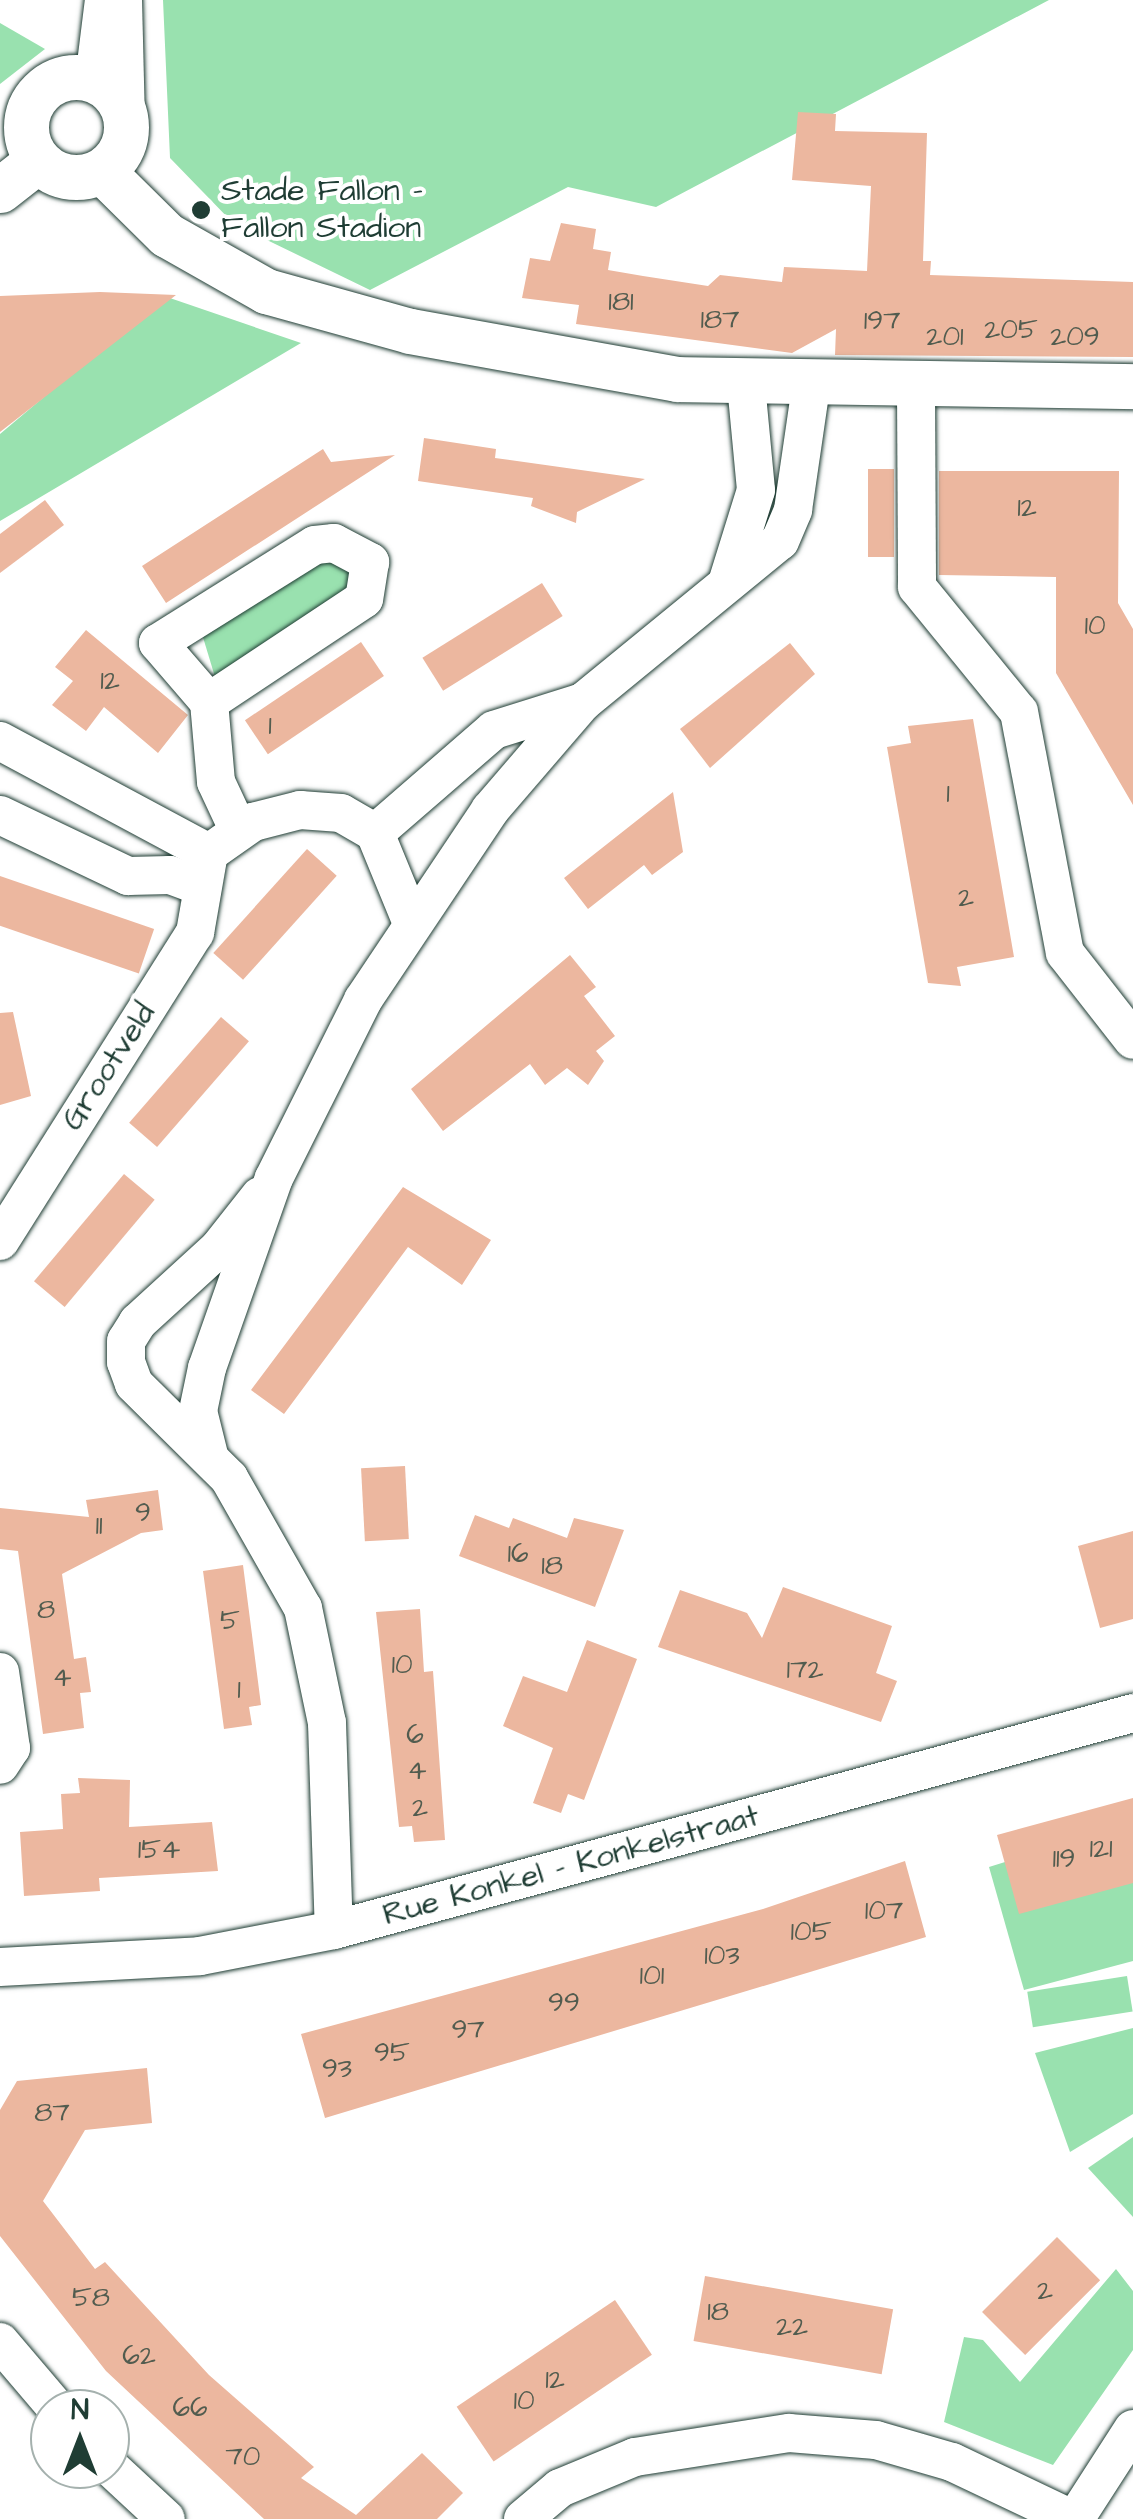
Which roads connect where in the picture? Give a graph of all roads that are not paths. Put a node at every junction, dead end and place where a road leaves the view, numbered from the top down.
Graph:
1 (104, 0) edge
2 (122, 0) edge
3 (94, 80) junction
4 (126, 119) junction
5 (21, 139) edge
6 (94, 174) junction
7 (0, 190) edge
8 (746, 384) junction
9 (812, 386) junction
10 (1133, 386) edge
11 (916, 389) junction
12 (728, 580) junction
13 (209, 702) junction
14 (582, 702) junction
15 (0, 741) edge
16 (0, 815) edge
17 (237, 827) junction
18 (376, 833) junction
19 (205, 870) junction
20 (412, 922) junction
21 (1133, 1040) edge
22 (274, 1178) junction
23 (0, 1241) edge
24 (209, 1455) junction
25 (0, 1672) edge
26 (1133, 1713) edge
27 (0, 1766) edge
28 (334, 1930) junction
29 (0, 1967) edge
30 (0, 2342) edge
31 (40, 2389) edge
32 (1133, 2429) edge
33 (130, 2486) edge
34 (166, 2519) edge
35 (523, 2519) edge
36 (1073, 2519) edge

1 - 3 street
2 - 4 street
3 - 4 street
3 - 5 street
4 - 6 street
5 - 6 street
5 - 7 street
6 - 8 street
8 - 9 street
8 - 12 street
9 - 11 street
9 - 12 street
10 - 11 street
11 - 21 street
12 - 14 street
13 - 13 street
13 - 17 street
14 - 18 street
14 - 20 street
15 - 19 street
16 - 19 street
17 - 18 street
17 - 19 street
18 - 20 street
19 - 23 street, Grootveld
20 - 22 street
22 - 24 street
22 - 24 street
24 - 28 street
25 - 27 street
26 - 28 street, Rue Konkel - Konkelstraat
28 - 29 street, Rue Konkel - Konkelstraat
30 - 31 street
32 - 36 street
33 - 34 street
35 - 36 street

